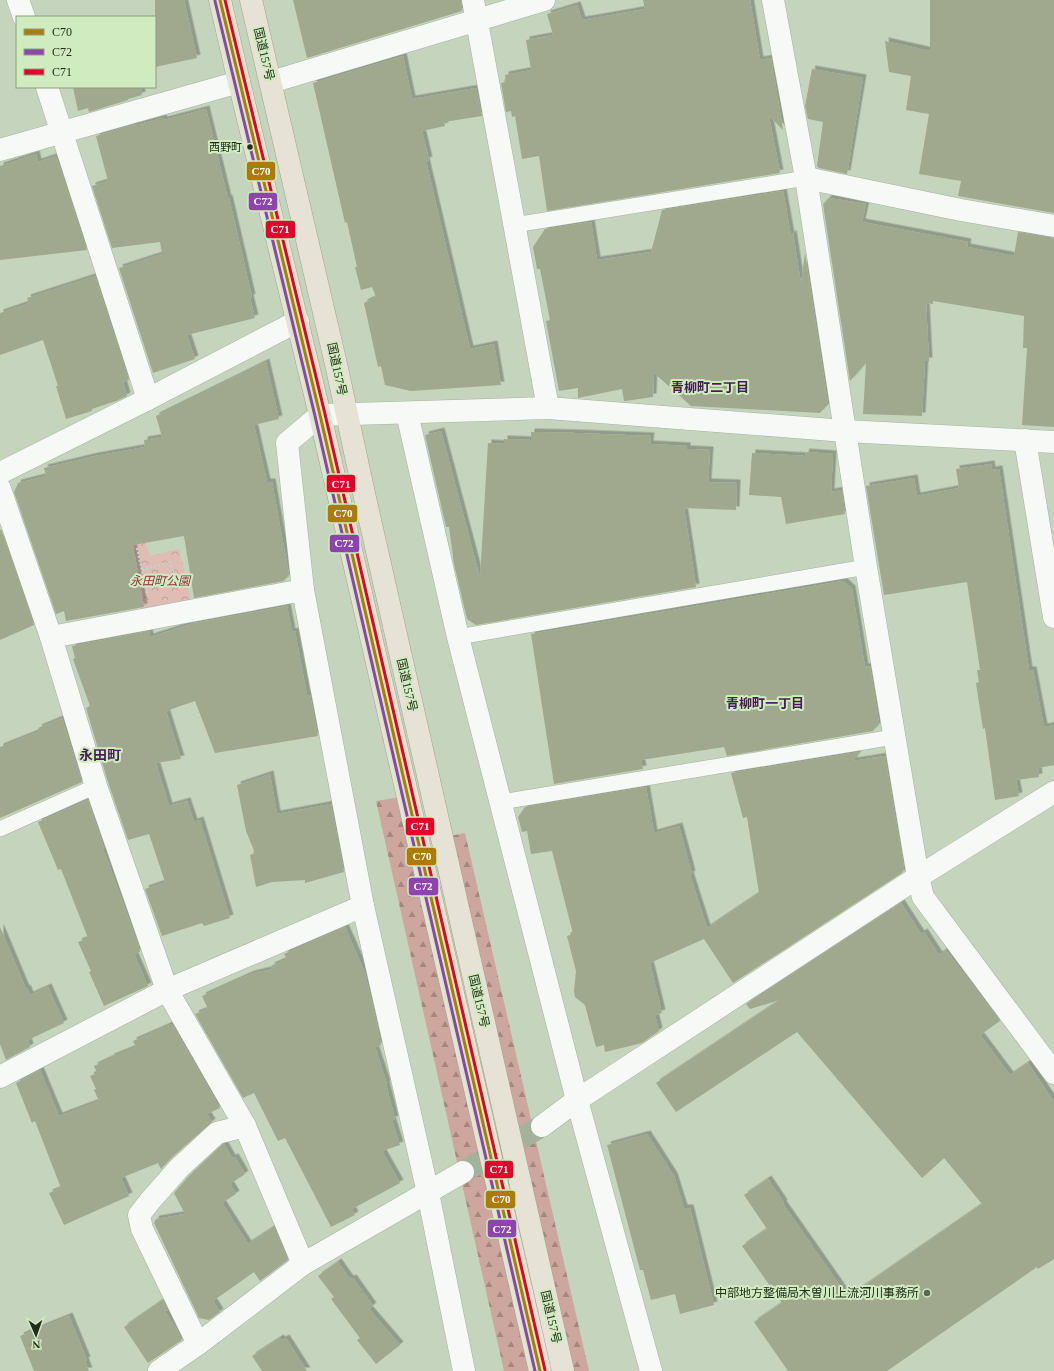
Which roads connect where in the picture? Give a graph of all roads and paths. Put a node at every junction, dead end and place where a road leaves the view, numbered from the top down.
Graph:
1 (18, 0) edge
2 (220, 0) edge
3 (252, 0) edge
4 (544, 0) edge
5 (773, 0) edge
6 (475, 10) edge
7 (24, 16) edge
8 (239, 82) junction
9 (271, 82) junction
10 (47, 88) edge
11 (62, 132) junction
12 (0, 150) edge
13 (806, 178) junction
14 (514, 225) junction
15 (1054, 226) edge
16 (298, 321) junction
17 (148, 399) junction
18 (548, 408) junction
19 (407, 413) junction
20 (347, 414) junction
21 (320, 415) junction
22 (845, 431) junction
23 (1025, 440) junction
24 (1054, 442) edge
25 (0, 473) edge
26 (0, 489) edge
27 (137, 548) dead end
28 (866, 568) junction
29 (142, 570) junction
30 (303, 590) junction
31 (148, 597) dead end
32 (170, 615) junction
33 (1054, 617) edge
34 (51, 637) junction
35 (458, 637) junction
36 (894, 737) junction
37 (96, 786) junction
38 (1054, 792) edge
39 (501, 802) junction
40 (0, 829) edge
41 (918, 877) junction
42 (363, 906) junction
43 (167, 990) junction
44 (1054, 1073) edge
45 (0, 1077) edge
46 (577, 1100) junction
47 (245, 1126) junction
48 (542, 1126) tunnel mouth
49 (463, 1172) tunnel mouth
50 (428, 1193) junction
51 (303, 1264) junction
52 (198, 1344) junction
53 (159, 1371) edge
54 (464, 1371) edge
55 (540, 1371) edge
56 (563, 1371) edge
57 (651, 1371) edge

1 - 7 street
2 - 8 highway, 国道157号
3 - 9 highway, 国道157号
4 - 6 street
5 - 13 street
6 - 9 street
6 - 14 street
8 - 11 street
8 - 16 highway, 国道157号
9 - 20 highway, 国道157号
10 - 11 street
11 - 12 street
11 - 17 street
13 - 14 lane
13 - 15 street
13 - 22 street
14 - 18 street
16 - 17 street
16 - 21 highway, 国道157号
17 - 25 street
18 - 19 street
18 - 22 street
19 - 20 street
19 - 35 street
20 - 21 street
20 - 56 highway, 国道157号
21 - 30 street
21 - 55 highway, 国道157号
22 - 23 street
22 - 28 street
23 - 24 street
23 - 33 street
26 - 34 street
27 - 29 path
28 - 35 lane
28 - 36 street
29 - 31 path
29 - 32 path
30 - 32 street
30 - 42 street
32 - 34 street
34 - 37 street
35 - 39 street
36 - 39 lane
36 - 41 street
37 - 40 lane
37 - 43 street
38 - 41 street
39 - 46 street
41 - 44 street
41 - 46 street
42 - 43 street
42 - 50 street
43 - 45 street
43 - 47 street
46 - 48 street
46 - 57 street
47 - 51 street
47 - 52 street
49 - 50 street
50 - 51 street
50 - 54 street
51 - 52 street
52 - 53 street

